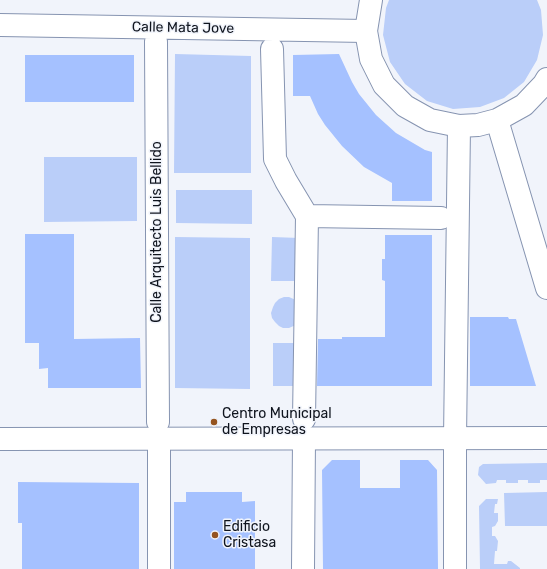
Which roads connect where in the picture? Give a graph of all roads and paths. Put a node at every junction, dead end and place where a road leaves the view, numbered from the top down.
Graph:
1 (371, 0) edge
2 (0, 25) edge
3 (366, 30) junction
4 (156, 42) dead end
5 (272, 49) dead end
6 (547, 79) edge
7 (497, 120) junction
8 (459, 126) junction
9 (307, 216) junction
10 (441, 218) dead end
11 (547, 288) edge
12 (304, 429) junction
13 (158, 430) junction
14 (547, 438) edge
15 (0, 439) edge
16 (455, 439) junction
17 (159, 569) edge
18 (303, 569) edge
19 (455, 569) edge

1 - 3 street
2 - 3 street, Calle Mata Jove
3 - 8 street
4 - 13 street, Calle Arquitecto Luis Bellido
5 - 9 street
6 - 7 street
7 - 8 street
7 - 11 street
8 - 16 street
9 - 10 street
9 - 12 street
12 - 13 street
12 - 16 street
12 - 18 street
13 - 15 street
13 - 17 street, Calle Arquitecto Luis Bellido
14 - 16 street
16 - 19 street

